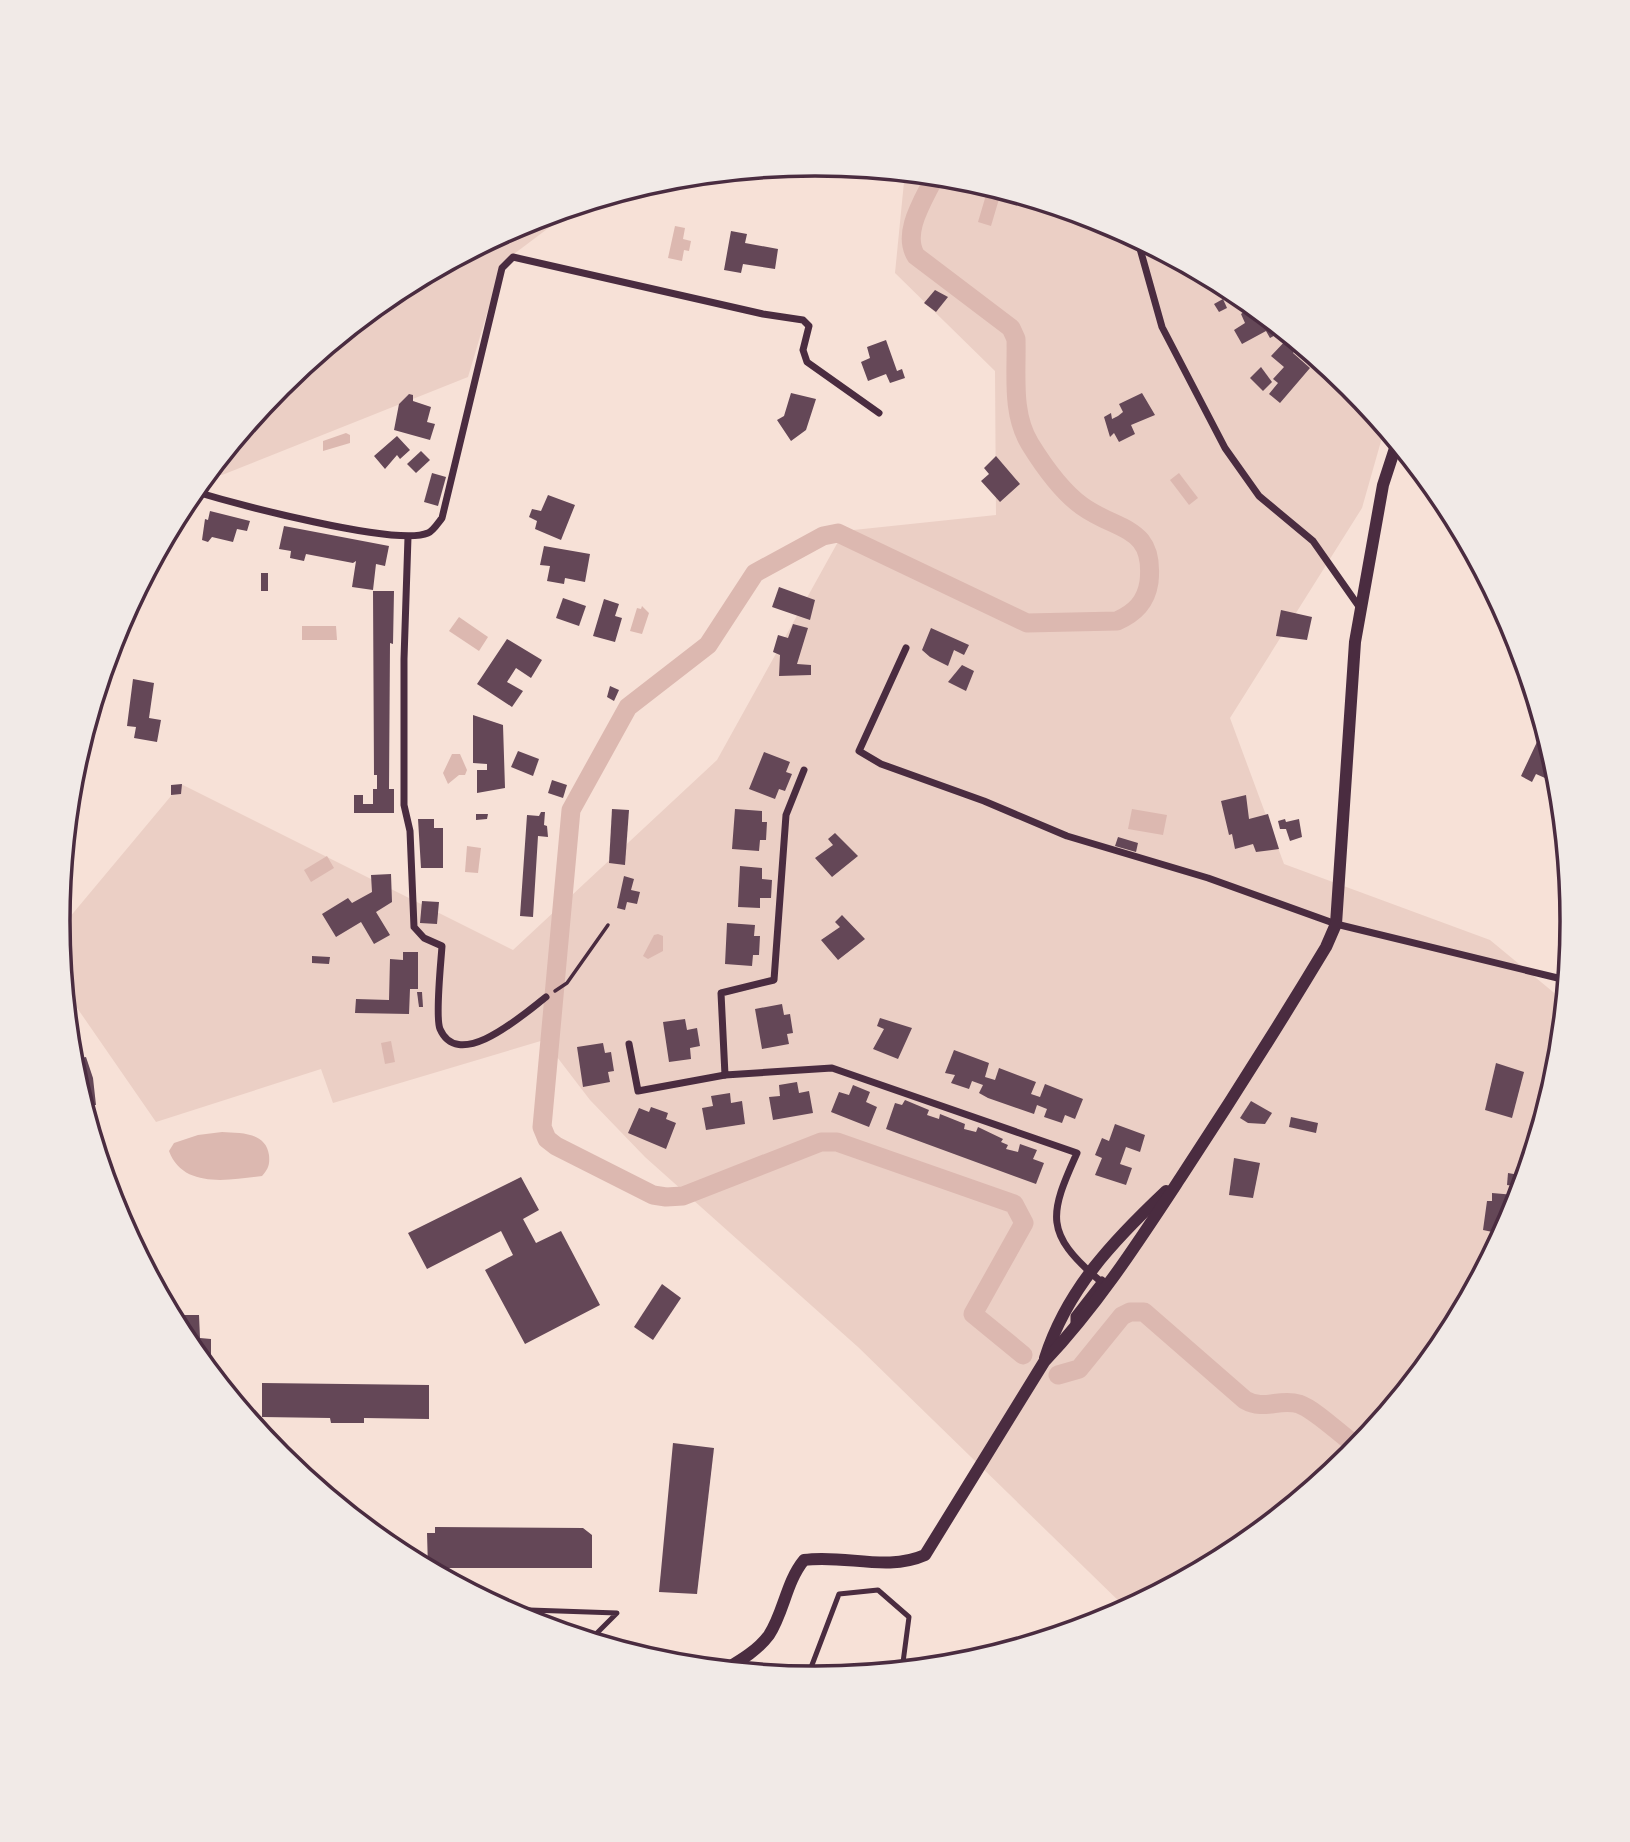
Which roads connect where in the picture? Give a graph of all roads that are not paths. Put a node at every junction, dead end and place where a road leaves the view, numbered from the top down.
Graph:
1 (1140, 251) edge
2 (879, 413) dead end
3 (1393, 452) edge
4 (205, 494) edge
5 (408, 537) junction
6 (1360, 608) junction
7 (906, 648) dead end
8 (804, 770) dead end
9 (1336, 924) junction
10 (1557, 977) edge
11 (546, 997) dead end
12 (629, 1044) dead end
13 (725, 1075) junction
14 (1183, 1174) junction
15 (1100, 1277) junction
16 (1044, 1362) junction
17 (533, 1610) edge
18 (597, 1633) edge
19 (903, 1661) edge
20 (738, 1662) edge
21 (812, 1666) edge

1 - 6 street
2 - 5 street
3 - 6 street
4 - 5 street
5 - 11 street
6 - 9 street
7 - 9 street
8 - 13 street
9 - 10 street
9 - 14 street
12 - 13 street
13 - 15 street
14 - 15 street
14 - 15 street
15 - 16 street
15 - 16 street
16 - 20 street
17 - 18 lane
19 - 21 lane

